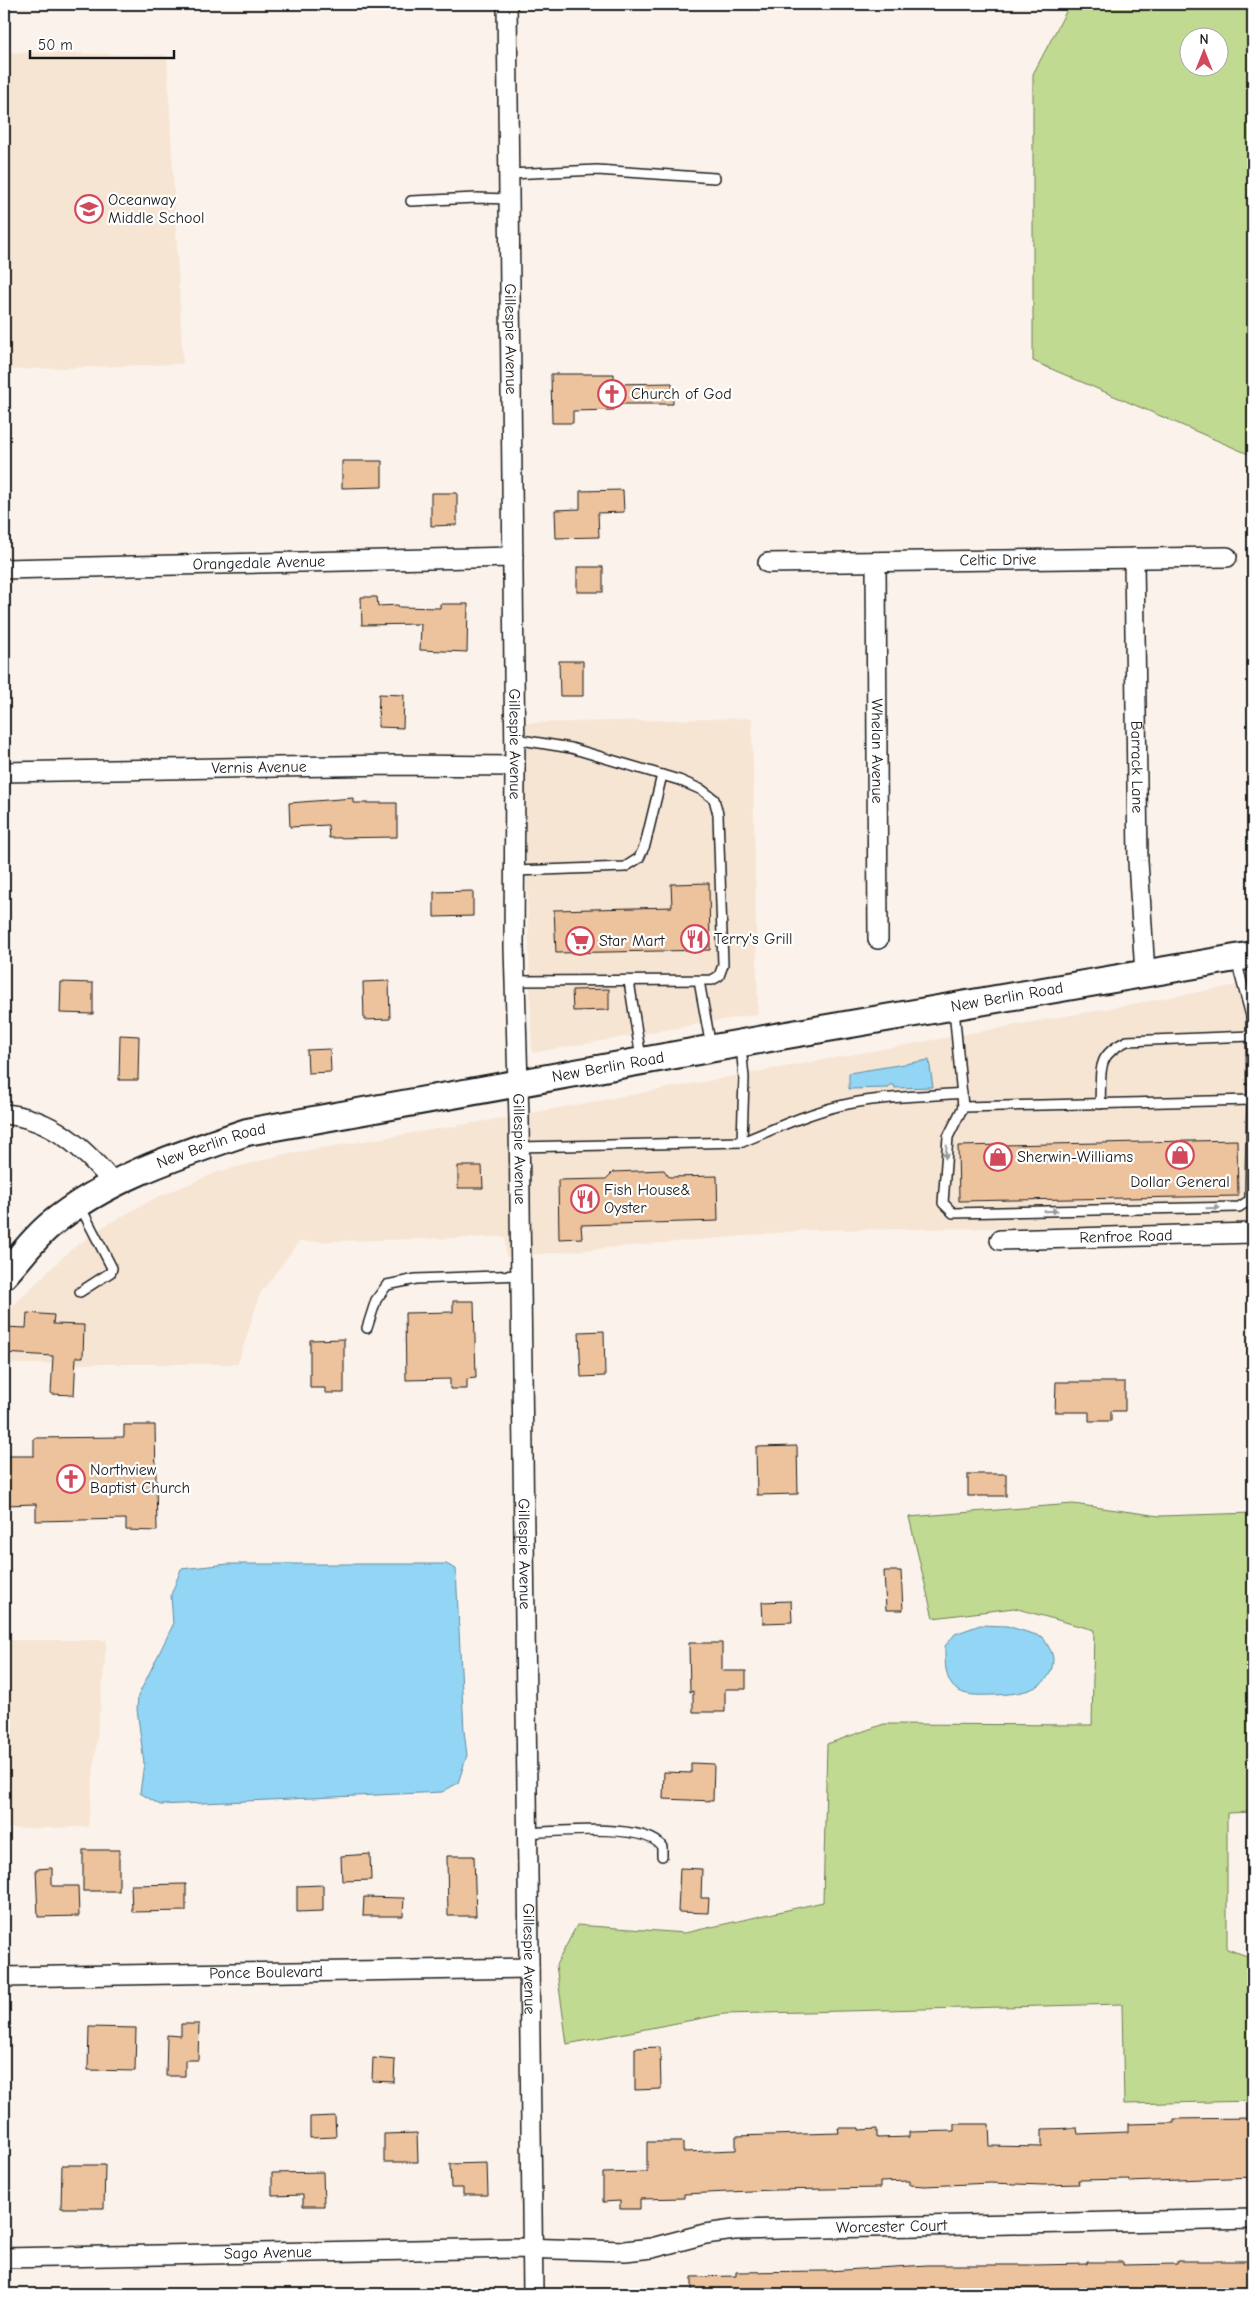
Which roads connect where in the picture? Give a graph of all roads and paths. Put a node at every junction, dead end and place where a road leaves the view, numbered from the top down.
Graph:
1 (507, 4) edge
2 (509, 174) junction
3 (715, 178) dead end
4 (509, 198) junction
5 (411, 201) dead end
6 (513, 556) junction
7 (1227, 556) dead end
8 (1134, 558) junction
9 (876, 562) junction
10 (768, 563) dead end
11 (4, 569) edge
12 (515, 739) junction
13 (515, 766) junction
14 (4, 772) edge
15 (662, 774) junction
16 (515, 872) junction
17 (878, 939) dead end
18 (1244, 957) edge
19 (1145, 974) junction
20 (515, 981) junction
21 (629, 981) junction
22 (700, 981) junction
23 (954, 1007) junction
24 (1252, 1036) junction
25 (741, 1043) junction
26 (712, 1048) junction
27 (642, 1061) junction
28 (519, 1083) junction
29 (962, 1093) junction
30 (1252, 1100) edge
31 (1100, 1104) junction
32 (963, 1107) junction
33 (4, 1114) edge
34 (742, 1142) junction
35 (519, 1147) junction
36 (114, 1184) junction
37 (78, 1203) junction
38 (1253, 1233) edge
39 (1000, 1240) dead end
40 (4, 1275) edge
41 (521, 1275) junction
42 (80, 1292) dead end
43 (367, 1328) dead end
44 (528, 1832) junction
45 (662, 1856) dead end
46 (529, 1968) junction
47 (4, 1977) edge
48 (1253, 2219) edge
49 (532, 2248) junction
50 (4, 2258) edge
51 (533, 2294) edge

1 - 2 street, Gillespie Avenue
2 - 3 lane
2 - 4 street, Gillespie Avenue
4 - 5 lane
4 - 6 street, Gillespie Avenue
6 - 11 street, Orangedale Avenue
6 - 12 street, Gillespie Avenue
7 - 8 street, Celtic Drive
8 - 9 street, Celtic Drive
8 - 19 street, Barrack Lane
9 - 10 street, Celtic Drive
9 - 17 street, Whelan Avenue
12 - 13 street, Gillespie Avenue
12 - 15 lane
13 - 14 street, Vernis Avenue
13 - 16 street, Gillespie Avenue
15 - 16 lane
15 - 22 lane
16 - 20 street, Gillespie Avenue
18 - 19 street, New Berlin Road
18 - 24 lane
19 - 23 street, New Berlin Road
20 - 21 lane
20 - 28 street, Gillespie Avenue
21 - 22 lane
21 - 27 lane
22 - 26 lane
23 - 25 street, New Berlin Road
23 - 29 lane
24 - 30 lane
24 - 31 lane
25 - 26 street, New Berlin Road
25 - 34 lane
26 - 27 street, New Berlin Road
27 - 28 street, New Berlin Road
28 - 35 street, Gillespie Avenue
28 - 36 street, New Berlin Road
29 - 32 lane
29 - 34 lane
30 - 31 lane
32 -> 30 lane
31 - 32 lane
33 - 36 street
34 - 35 lane
35 - 41 street, Gillespie Avenue
36 - 37 street, New Berlin Road
37 - 40 street, New Berlin Road
37 - 42 lane
38 - 39 street, Renfroe Road
41 - 43 lane
41 - 44 street, Gillespie Avenue
44 - 45 lane
44 - 46 street, Gillespie Avenue
46 - 47 street, Ponce Boulevard
46 - 49 street, Gillespie Avenue
48 - 49 street, Worcester Court
49 - 50 street, Sago Avenue
49 - 51 street, Gillespie Avenue

